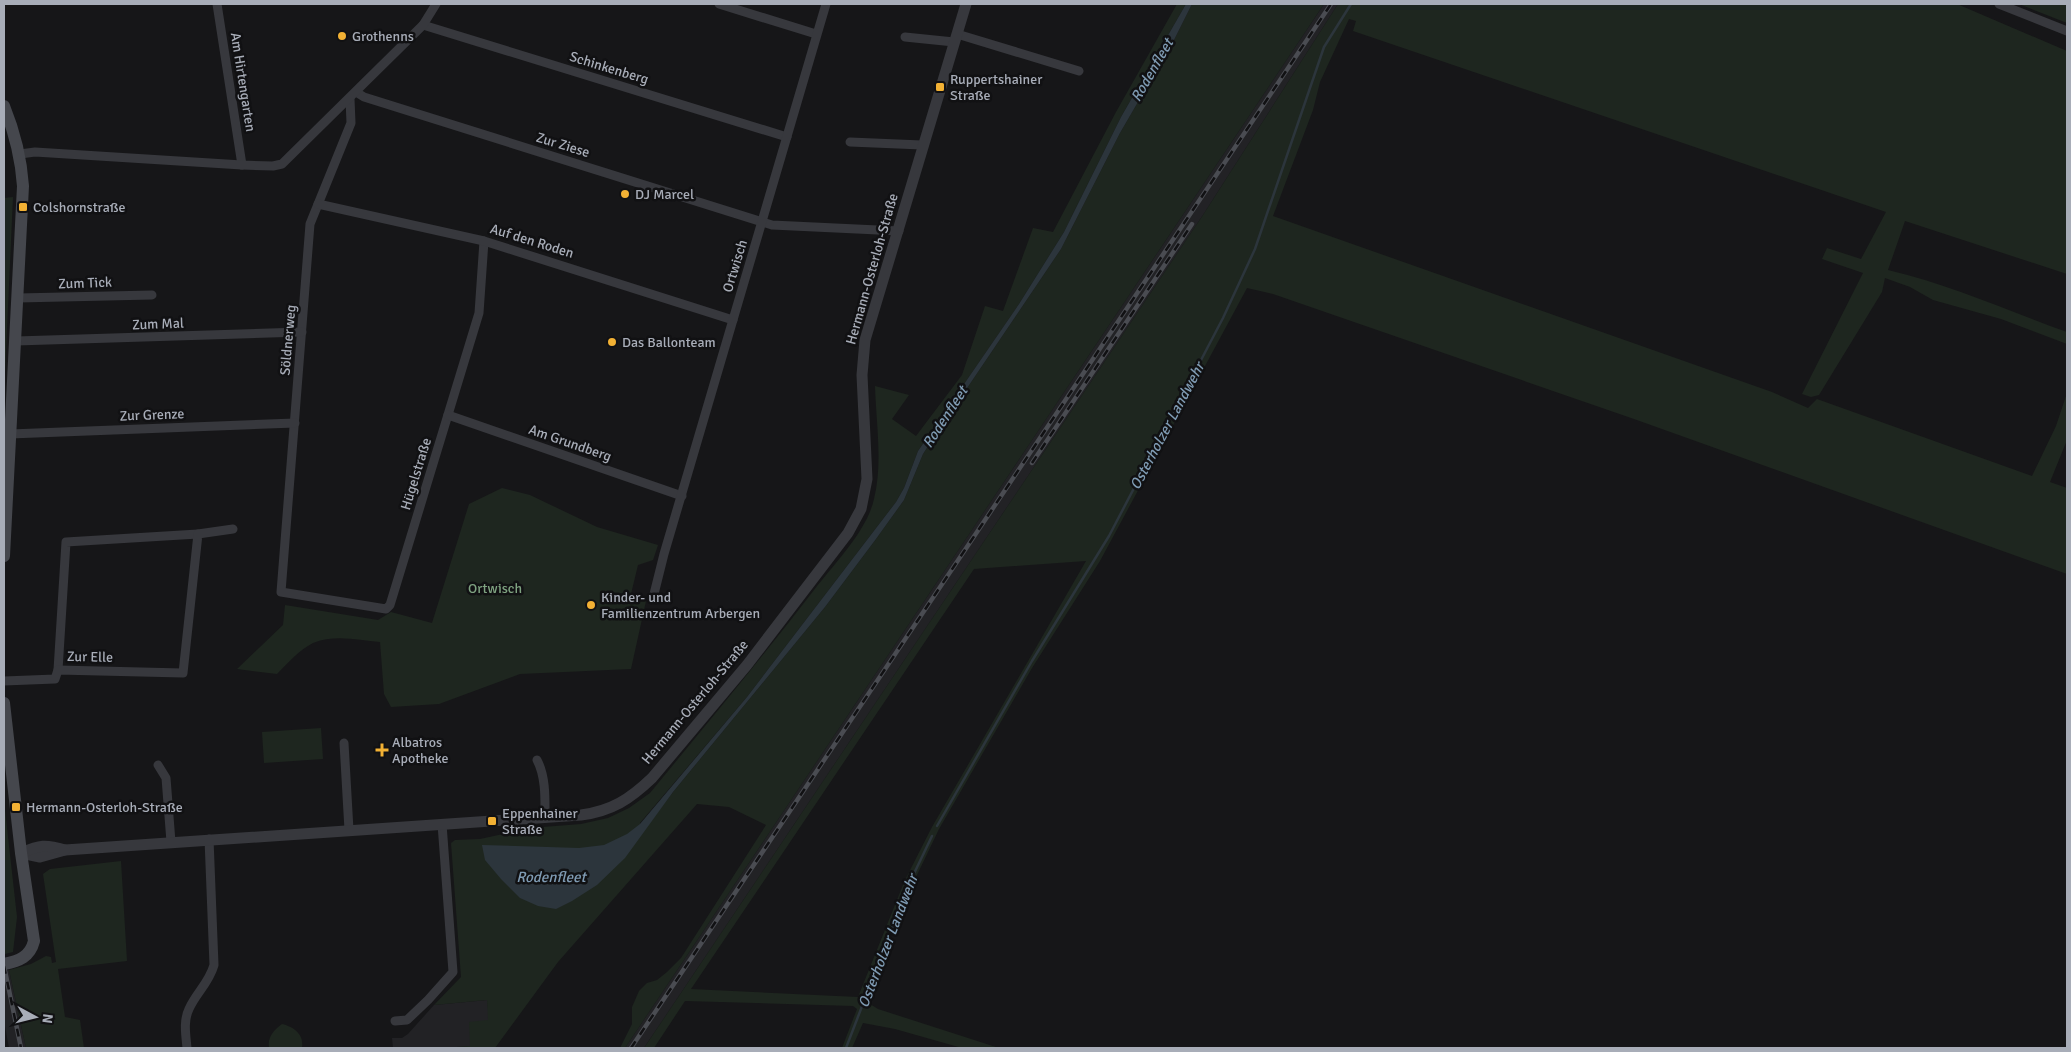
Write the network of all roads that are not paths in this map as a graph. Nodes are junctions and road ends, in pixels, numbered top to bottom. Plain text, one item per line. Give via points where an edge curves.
1 (217, 4) edge
2 (436, 4) edge
3 (719, 4) edge
4 (826, 4) edge
5 (966, 4) edge
6 (1999, 4) edge
7 (423, 25) junction
8 (2067, 31) edge
9 (816, 34) junction
10 (905, 37) dead end
11 (955, 38) junction
12 (1079, 71) dead end
13 (353, 95) junction
14 (4, 106) edge
15 (787, 137) junction
16 (850, 142) dead end
17 (922, 145) junction
18 (20, 154) junction
19 (242, 164) junction
20 (318, 204) junction
21 (763, 222) junction
22 (899, 231) junction
23 (484, 241) junction
24 (152, 295) dead end
25 (18, 298) junction
26 (733, 320) junction
27 (302, 332) junction
28 (16, 342) junction
29 (448, 415) junction
30 (295, 423) junction
31 (10, 434) junction
32 (682, 496) junction
33 (233, 529) dead end
34 (198, 534) junction
35 (4, 556) edge
36 (281, 592) joint
37 (654, 594) dead end
38 (58, 670) junction
39 (4, 681) edge
40 (4, 702) edge
41 (344, 743) dead end
42 (537, 760) dead end
43 (158, 765) dead end
44 (545, 818) junction
45 (442, 824) junction
46 (349, 830) junction
47 (209, 839) junction
48 (171, 842) junction
49 (21, 853) junction
50 (4, 964) edge
51 (395, 1021) dead end
52 (187, 1048) edge

1 - 19 street, Am Hirtengarten
2 - 7 street
3 - 9 street
4 - 9 street, Ortwisch
5 - 11 street, Hermann-Osterloh-Straße
6 - 8 street
7 - 13 street
7 - 15 street, Schinkenberg
9 - 15 street, Ortwisch
10 - 11 street
11 - 12 street
11 - 17 street, Hermann-Osterloh-Straße
13 - 19 street via 282,164
13 - 20 street, Söldnerweg via 351,123
13 - 21 street, Zur Ziese
14 - 18 main road
15 - 21 street, Ortwisch
16 - 17 street
17 - 22 street, Hermann-Osterloh-Straße
18 - 19 street
18 - 25 main road via 23,206
20 - 23 street, Auf den Roden
20 - 27 street, Söldnerweg via 310,224
21 - 22 street, Zur Ziese
21 - 26 street, Ortwisch
22 - 44 street, Hermann-Osterloh-Straße via 865,340 862,375 868,475 866,493 855,522 747,664 635,795 592,814
23 - 26 street, Auf den Roden
23 - 29 street, Hügelstraße via 479,314
24 - 25 street, Zum Tick
25 - 28 main road
26 - 32 street, Ortwisch
27 - 28 street, Zum Mal
27 - 30 street, Söldnerweg
28 - 31 main road
29 - 32 street, Am Grundberg
29 - 36 street, Hügelstraße via 390,605 386,609
30 - 31 street, Zur Grenze
30 - 36 street, Söldnerweg
31 - 35 main road
32 - 37 street, Ortwisch
33 - 34 street
34 - 38 street via 66,542
34 - 38 street, Zur Elle via 183,673
38 - 39 street, Zur Elle via 55,679
40 - 49 main road
41 - 46 street
42 - 44 street via 541,768
43 - 48 street via 166,778
44 - 45 street, Hermann-Osterloh-Straße
45 - 46 street, Hermann-Osterloh-Straße
45 - 51 street via 453,972 407,1020
46 - 47 street, Hermann-Osterloh-Straße
47 - 48 street, Hermann-Osterloh-Straße
47 - 52 street via 214,965 207,984 188,1010
48 - 49 street, Hermann-Osterloh-Straße via 65,850 47,845
49 - 50 main road via 34,941 28,954

